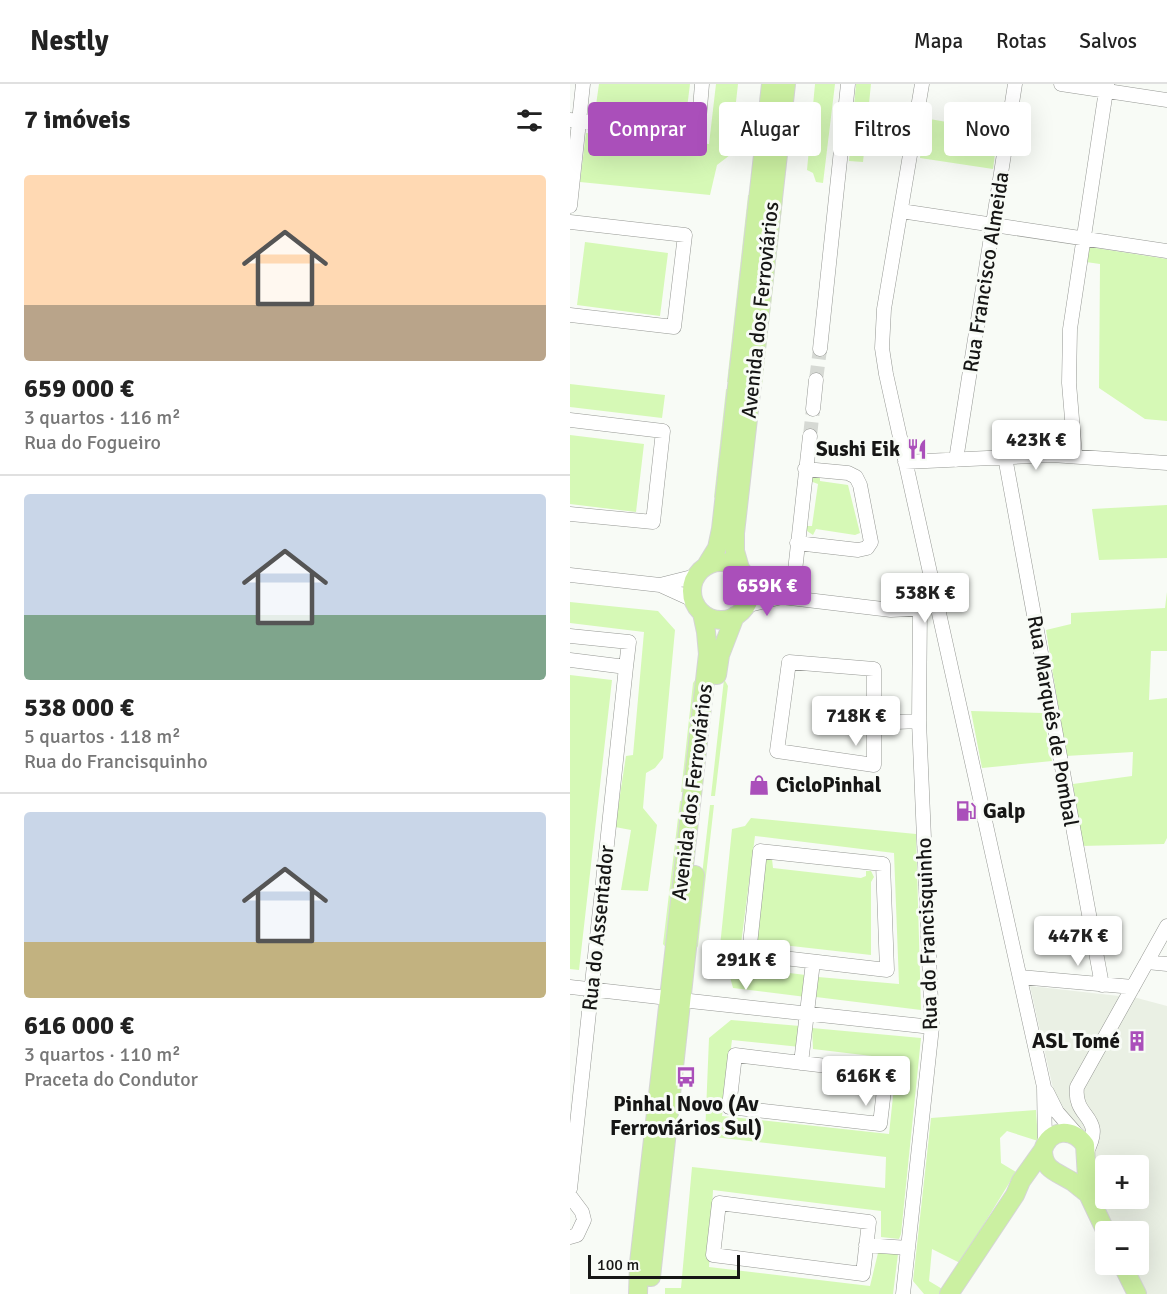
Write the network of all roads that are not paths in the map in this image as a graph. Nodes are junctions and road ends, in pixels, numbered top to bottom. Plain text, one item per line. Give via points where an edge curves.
1 (583, 84) edge
2 (702, 84) edge
3 (771, 84) edge
4 (786, 84) edge
5 (848, 84) edge
6 (922, 84) edge
7 (1015, 84) edge
8 (1061, 84) edge
9 (1106, 87) edge
10 (1167, 100) edge
11 (575, 120) edge
12 (570, 206) edge
13 (901, 211) junction
14 (570, 222) edge
15 (993, 225) junction
16 (1084, 238) junction
17 (1167, 251) edge
18 (570, 315) edge
19 (820, 349) tunnel mouth
20 (816, 380) tunnel mouth
21 (813, 409) tunnel mouth
22 (570, 420) edge
23 (810, 436) tunnel mouth
24 (1075, 455) junction
25 (1005, 457) junction
26 (956, 460) junction
27 (905, 462) junction
28 (1167, 462) edge
29 (806, 469) junction
30 (570, 514) edge
31 (797, 543) junction
32 (701, 571) junction
33 (570, 575) edge
34 (745, 578) junction
35 (660, 585) junction
36 (787, 598) junction
37 (937, 606) junction
38 (698, 607) junction
39 (920, 609) junction
40 (740, 611) junction
41 (570, 636) edge
42 (570, 660) edge
43 (626, 667) junction
44 (919, 721) junction
45 (874, 723) junction
46 (1167, 926) edge
47 (813, 962) junction
48 (1147, 962) junction
49 (1167, 964) edge
50 (1020, 977) junction
51 (1102, 985) junction
52 (570, 987) edge
53 (1133, 987) junction
54 (591, 989) junction
55 (675, 999) junction
56 (807, 1013) junction
57 (932, 1027) junction
58 (801, 1063) junction
59 (1044, 1087) junction
60 (1044, 1147) junction
61 (1084, 1151) junction
62 (1060, 1175) junction
63 (570, 1189) edge
64 (1088, 1194) junction
65 (1015, 1195) junction
66 (570, 1196) edge
67 (1101, 1221) edge
68 (570, 1237) edge
69 (866, 1245) junction
70 (908, 1248) junction
71 (1128, 1275) edge
72 (638, 1294) edge
73 (649, 1294) edge
74 (903, 1294) edge
75 (949, 1294) edge
76 (1137, 1294) edge

1 - 11 street
2 - 11 street via 698,132
3 - 32 main road, Avenida dos Ferroviários via 721,529 717,548
4 - 34 main road, Avenida dos Ferroviários via 735,533 735,551
5 - 19 street
6 - 13 street
7 - 15 street, Rua Francisco Almeida
8 - 9 street
9 - 10 street
9 - 16 street
11 - 12 street
13 - 15 street
13 - 27 street via 884,309 882,348
14 - 18 street via 685,235 674,327
15 - 16 street
15 - 26 street, Rua Francisco Almeida
16 - 17 street
16 - 24 street via 1070,329 1069,382
20 - 21 street
22 - 30 street via 663,431 653,522
23 - 29 street
24 - 25 street
24 - 28 street
25 - 26 street
25 - 51 street, Rua Marquês de Pombal
26 - 27 street
27 - 37 street
29 - 31 street
29 - 31 street via 856,477 871,542 867,548 858,550
31 - 36 street
32 - 34 main road via 724,563 734,566
32 - 35 street
32 - 38 main road, Avenida dos Ferroviários via 693,583
33 - 35 street
34 - 36 street
34 - 40 main road, Avenida dos Ferroviários via 748,599
35 - 38 street
36 - 39 street via 891,610
36 - 40 street
37 - 39 street
37 - 50 street
38 - 40 main road via 718,620
38 - 55 main road, Avenida dos Ferroviários via 708,654
39 - 44 street, Rua do Francisquinho
40 - 55 main road, Avenida dos Ferroviários via 720,655
41 - 43 street, Rua do Assentador via 629,642
42 - 43 street
43 - 54 street, Rua do Assentador
44 - 45 street
44 - 57 street, Rua do Francisquinho
45 - 45 street via 874,765 777,751 789,662 874,669
46 - 48 street
47 - 47 street via 748,954 760,851 883,864 887,970
47 - 56 street
48 - 49 street
48 - 53 street
50 - 51 street
50 - 59 street
51 - 53 street
52 - 54 street
53 - 61 street via 1077,1087 1079,1104 1095,1138
54 - 55 street
54 - 63 street, Rua do Assentador
55 - 56 street
55 - 72 main road, Avenida dos Ferroviários
55 - 73 main road, Avenida dos Ferroviários
56 - 57 street
56 - 58 street
57 - 70 street, Rua do Francisquinho
58 - 58 street via 886,1073 880,1124 729,1107 735,1056
59 - 60 street
59 - 61 street
60 - 61 main road via 1054,1134 1061,1132 1074,1134
60 - 62 main road via 1046,1165
60 - 65 main road
61 - 62 main road via 1080,1169
61 - 64 main road
62 - 64 main road
62 - 65 main road via 1046,1176
64 - 67 main road
65 - 75 main road
66 - 68 street via 584,1220 577,1235
69 - 69 street via 869,1222 719,1203 713,1255 863,1274
69 - 70 street
70 - 74 street, Rua do Francisquinho
71 - 76 main road

